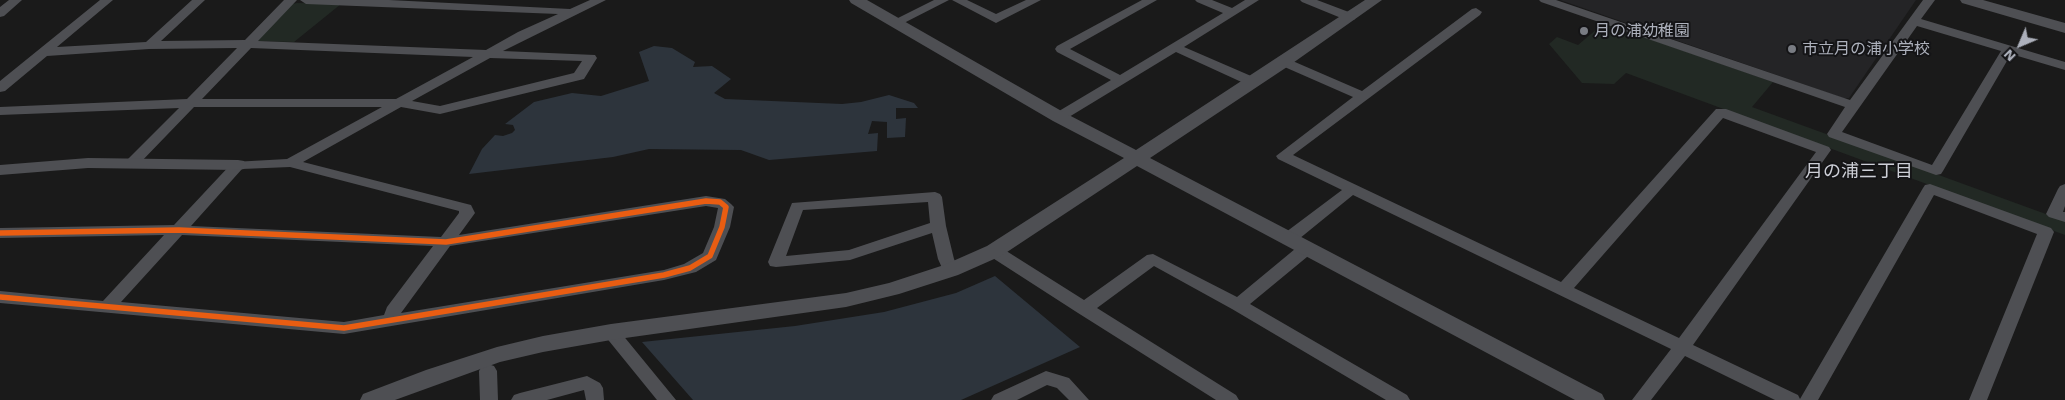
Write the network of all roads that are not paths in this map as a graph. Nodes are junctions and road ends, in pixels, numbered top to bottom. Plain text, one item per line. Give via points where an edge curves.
1 (16, 0) edge
2 (107, 0) edge
3 (199, 0) edge
4 (291, 0) edge
5 (306, 0) edge
6 (600, 0) edge
7 (856, 0) edge
8 (943, 0) edge
9 (958, 0) edge
10 (1035, 0) edge
11 (1151, 0) edge
12 (1201, 0) edge
13 (1253, 0) edge
14 (1306, 0) edge
15 (1375, 0) edge
16 (1545, 0) edge
17 (1929, 0) edge
18 (1967, 0) edge
19 (443, 3) edge
20 (0, 12) edge
21 (1232, 12) junction
22 (1476, 12) dead end
23 (570, 13) junction
24 (1350, 17) junction
25 (1914, 21) junction
26 (896, 22) junction
27 (2065, 28) edge
28 (247, 44) junction
29 (149, 45) junction
30 (1175, 47) junction
31 (2008, 49) junction
32 (45, 52) junction
33 (489, 54) junction
34 (1284, 62) junction
35 (2065, 66) edge
36 (1120, 80) junction
37 (1253, 82) junction
38 (0, 88) edge
39 (1362, 96) junction
40 (191, 103) junction
41 (401, 103) junction
42 (1853, 105) junction
43 (0, 111) edge
44 (1059, 117) junction
45 (1137, 159) junction
46 (133, 162) junction
47 (290, 163) junction
48 (238, 165) junction
49 (2, 172) edge
50 (1352, 189) junction
51 (2065, 189) edge
52 (2065, 218) edge
53 (938, 226) junction
54 (179, 230) junction
55 (0, 233) edge
56 (1288, 239) junction
57 (446, 242) junction
58 (1307, 248) junction
59 (994, 251) junction
60 (951, 270) junction
61 (1563, 290) junction
62 (0, 297) edge
63 (1238, 305) junction
64 (108, 306) junction
65 (1084, 309) junction
66 (392, 321) junction
67 (611, 332) junction
68 (1682, 347) junction
69 (488, 372) dead end
70 (1391, 398) edge
71 (371, 400) edge
72 (489, 400) edge
73 (520, 400) edge
74 (596, 400) edge
75 (667, 400) edge
76 (1000, 400) edge
77 (1080, 400) edge
78 (1230, 400) edge
79 (1594, 400) edge
80 (1641, 400) edge
81 (1792, 400) edge
82 (1809, 400) edge
83 (1978, 400) edge

1 - 20 street
2 - 32 street
3 - 29 street
4 - 28 street
5 - 19 street
6 - 23 street
7 - 26 street
8 - 26 street
9 - 10 street via 996,19
11 - 36 street via 1061,49
12 - 21 street
13 - 21 street
14 - 24 street
15 - 24 street
16 - 42 street
17 - 25 street
18 - 27 street
19 - 23 street
21 - 30 street
22 - 39 street
23 - 33 street
24 - 34 street
25 - 31 street
25 - 42 street
26 - 44 street
28 - 29 street
28 - 33 street
28 - 40 street
29 - 32 street
30 - 36 street
30 - 37 street
31 - 35 street
31 - 42 street via 1936,171 1834,134
32 - 38 street
33 - 41 street
33 - 41 street via 591,58 579,76 440,110
34 - 37 street
34 - 39 street
36 - 44 street
37 - 45 street
39 - 50 street via 1283,156
40 - 41 street
40 - 43 street
40 - 46 street
41 - 47 street
44 - 45 street
45 - 56 street
45 - 59 street
46 - 48 street
46 - 49 street
47 - 48 street
47 - 57 street via 466,208 467,213
48 - 54 street
50 - 56 street
50 - 61 street
51 - 52 street via 2054,214
53 - 53 street via 935,197 797,206 776,262 850,255
53 - 60 street
54 - 55 street
54 - 57 street
54 - 64 street
56 - 58 street
57 - 66 street via 393,311
57 - 66 street via 706,201 720,202 726,207 710,256 690,268
58 - 63 street
58 - 79 street
59 - 60 street
59 - 65 street
60 - 67 street via 846,300
61 - 68 street
61 - 68 street via 1721,112 1824,150
62 - 64 street
63 - 65 street via 1153,259
63 - 70 street
64 - 66 street via 344,328
65 - 78 street
67 - 71 street via 497,355
67 - 75 street
68 - 80 street
68 - 81 street
69 - 72 street
73 - 74 street via 587,383 594,388
76 - 77 street via 1046,378 1063,383
82 - 83 street via 1930,188 2046,232

